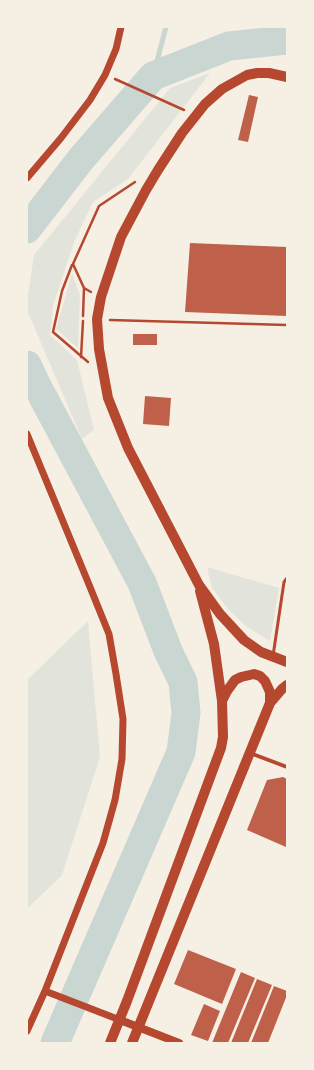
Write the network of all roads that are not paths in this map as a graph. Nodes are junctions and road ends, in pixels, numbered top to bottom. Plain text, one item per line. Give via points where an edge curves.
1 (120, 27) edge
2 (287, 77) edge
3 (27, 178) edge
4 (27, 434) edge
5 (287, 578) edge
6 (199, 586) junction
7 (273, 657) junction
8 (287, 662) edge
9 (287, 685) edge
10 (222, 701) junction
11 (270, 703) junction
12 (250, 753) junction
13 (287, 767) edge
14 (45, 991) junction
15 (120, 1020) junction
16 (139, 1027) junction
17 (27, 1031) edge
18 (110, 1043) edge
19 (132, 1043) edge
20 (179, 1043) edge

1 - 3 street via 116,49 106,75 61,138
2 - 6 main road via 269,73 247,74 222,89 204,104 158,170 121,237 101,297 97,320 99,349 108,398 128,448
4 - 14 street via 109,634 123,719 122,759 103,843
5 - 7 lane via 284,582
6 - 7 main road via 244,640
6 - 10 main road via 214,644
7 - 8 main road
9 - 11 main road
10 - 11 main road via 236,680 254,674 265,680 270,692
10 - 15 main road via 221,748
11 - 12 main road
12 - 13 street
12 - 16 main road
14 - 15 street
14 - 17 street
15 - 16 main road
15 - 18 main road
16 - 19 main road
16 - 20 main road

